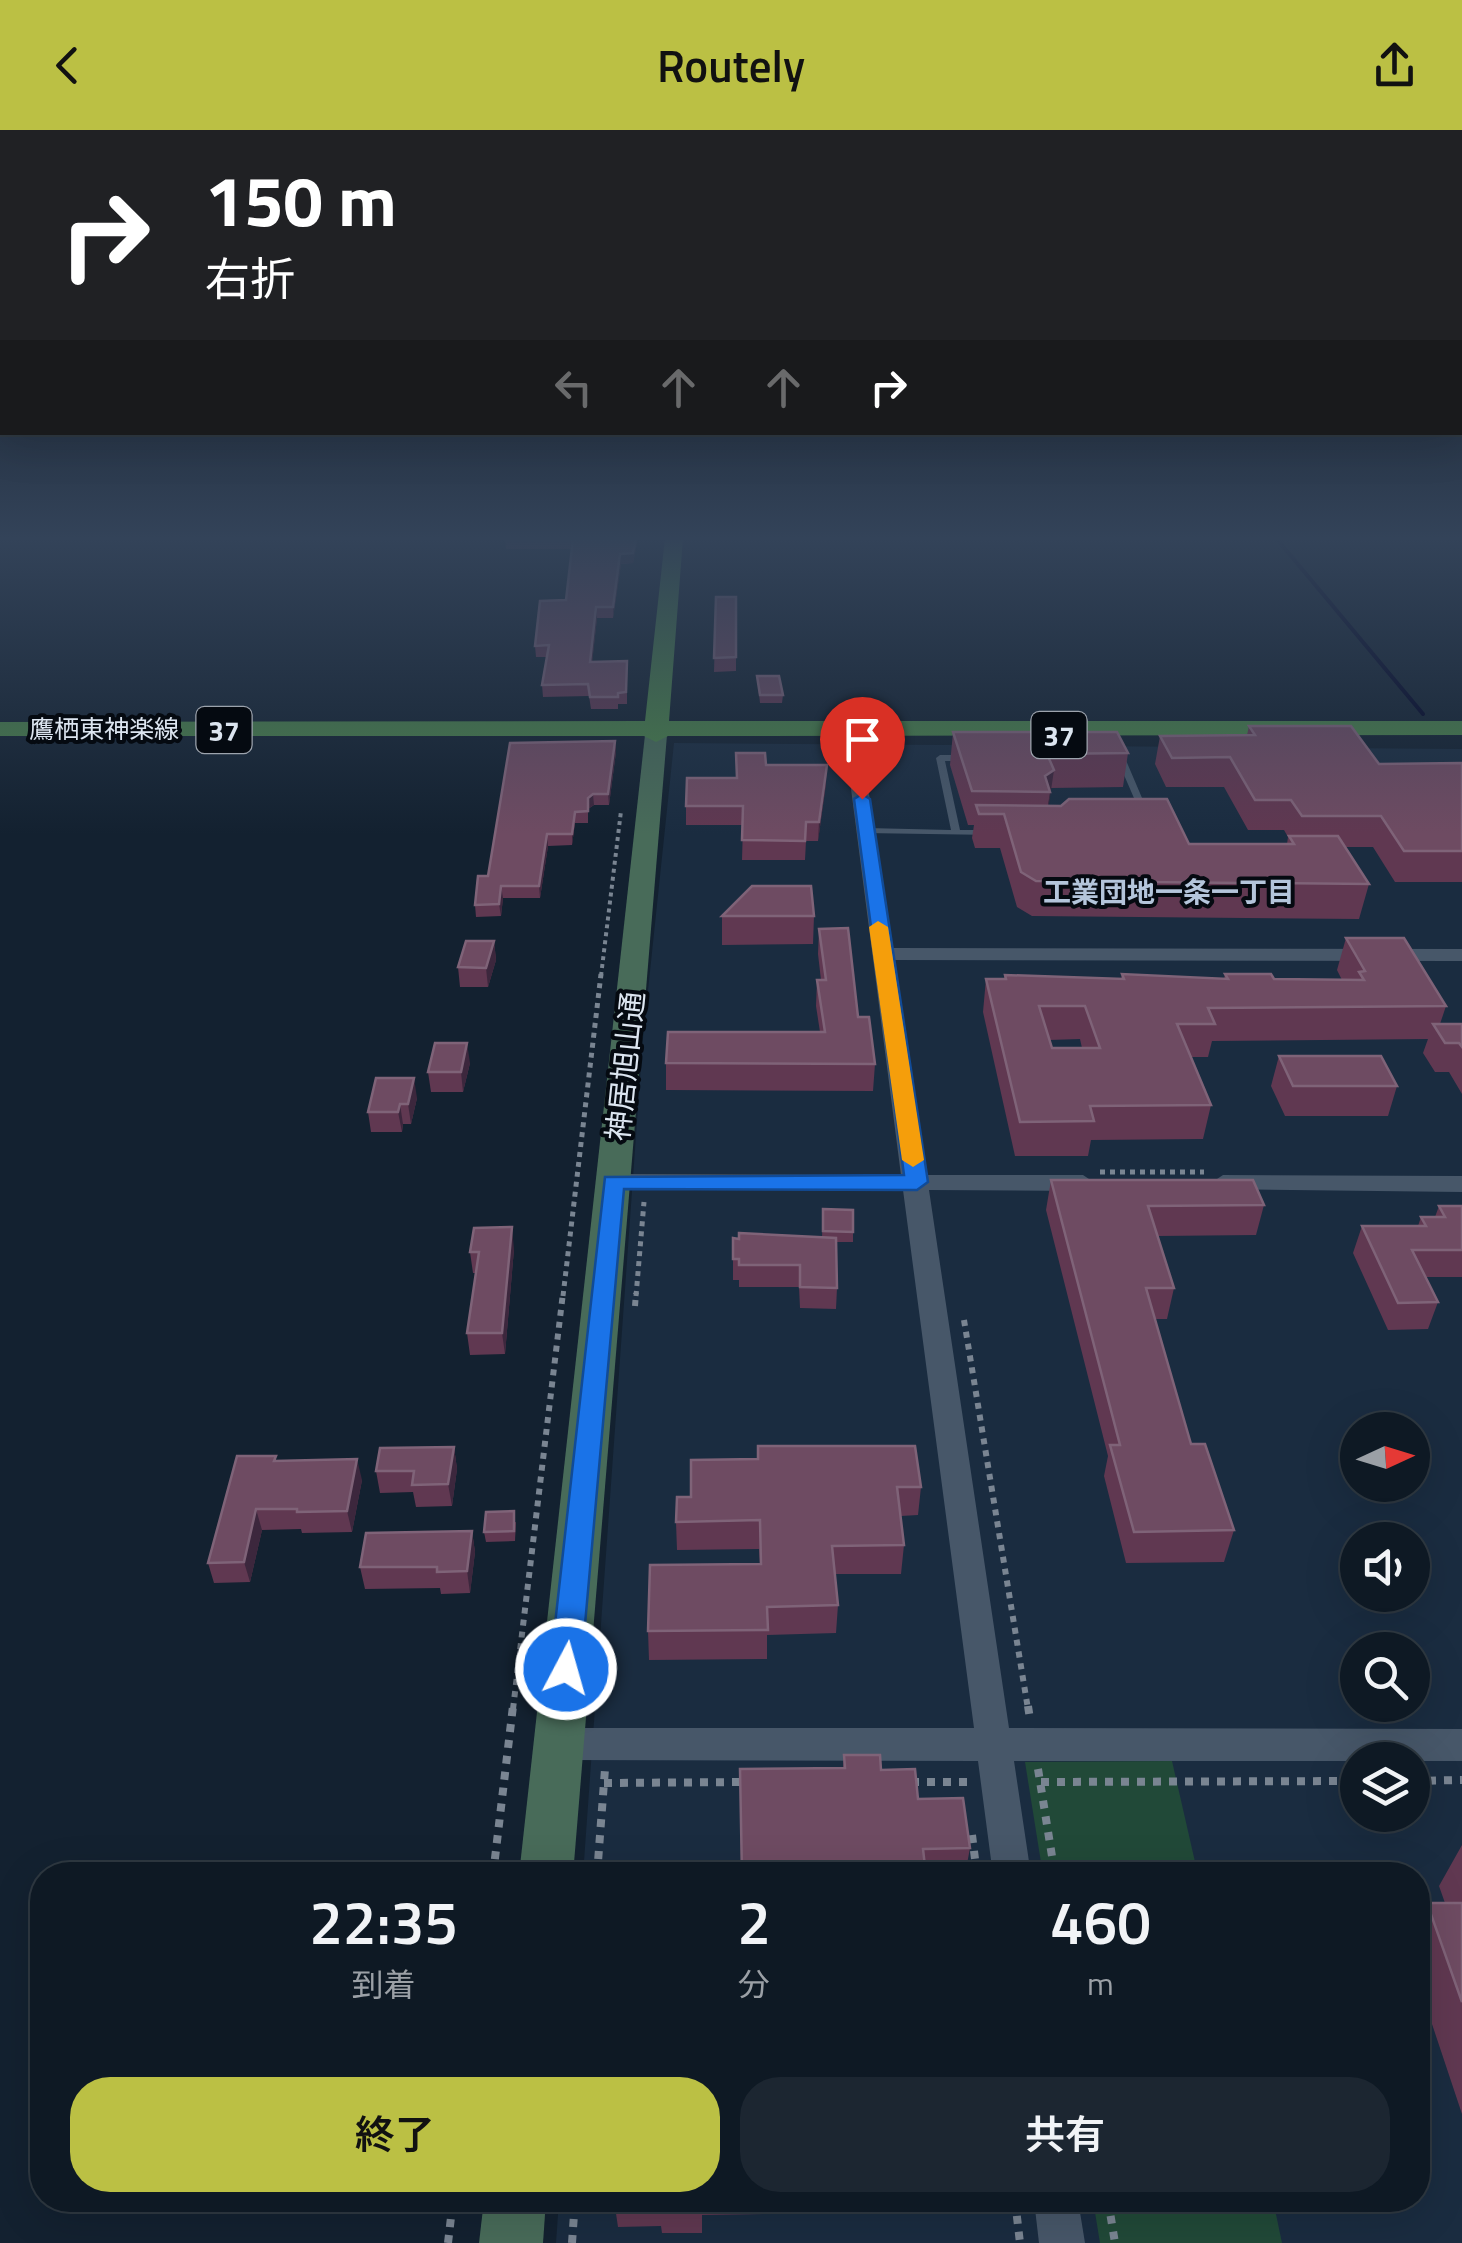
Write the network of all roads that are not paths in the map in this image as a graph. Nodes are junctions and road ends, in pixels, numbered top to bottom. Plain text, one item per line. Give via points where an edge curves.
1 (665, 637) edge
2 (1462, 728) edge
3 (0, 730) edge
4 (656, 731) junction
5 (852, 731) junction
6 (1344, 736) junction
7 (1462, 736) edge
8 (974, 758) edge
9 (1102, 758) edge
10 (1125, 812) edge
11 (867, 832) junction
12 (956, 832) junction
13 (1006, 833) edge
14 (882, 954) junction
15 (1462, 955) edge
16 (613, 1182) junction
17 (917, 1182) junction
18 (1114, 1183) edge
19 (1192, 1183) edge
20 (1462, 1184) edge
21 (558, 1744) junction
22 (978, 1744) junction
23 (1462, 1745) edge
24 (547, 1862) edge
25 (1009, 1862) edge
26 (514, 2212) edge
27 (1058, 2212) edge
28 (511, 2243) edge
29 (1062, 2243) edge

1 - 4 main road
2 - 6 main road, 37
3 - 4 main road, 鷹栖東神楽線 / 37
4 - 5 main road, 37
4 - 16 main road, 神居旭山通
5 - 6 main road, 37
5 - 11 street
6 - 7 main road, 37
8 - 12 lane via 940,758
9 - 10 lane via 1122,758 1144,812
11 - 12 lane
11 - 14 street
12 - 13 lane
14 - 15 street
14 - 17 street
16 - 17 street
16 - 21 main road, 神居旭山通
17 - 18 street
17 - 22 street
19 - 20 street
21 - 22 street
21 - 24 main road, 神居旭山通
22 - 23 street
22 - 25 street
26 - 28 main road
27 - 29 street

